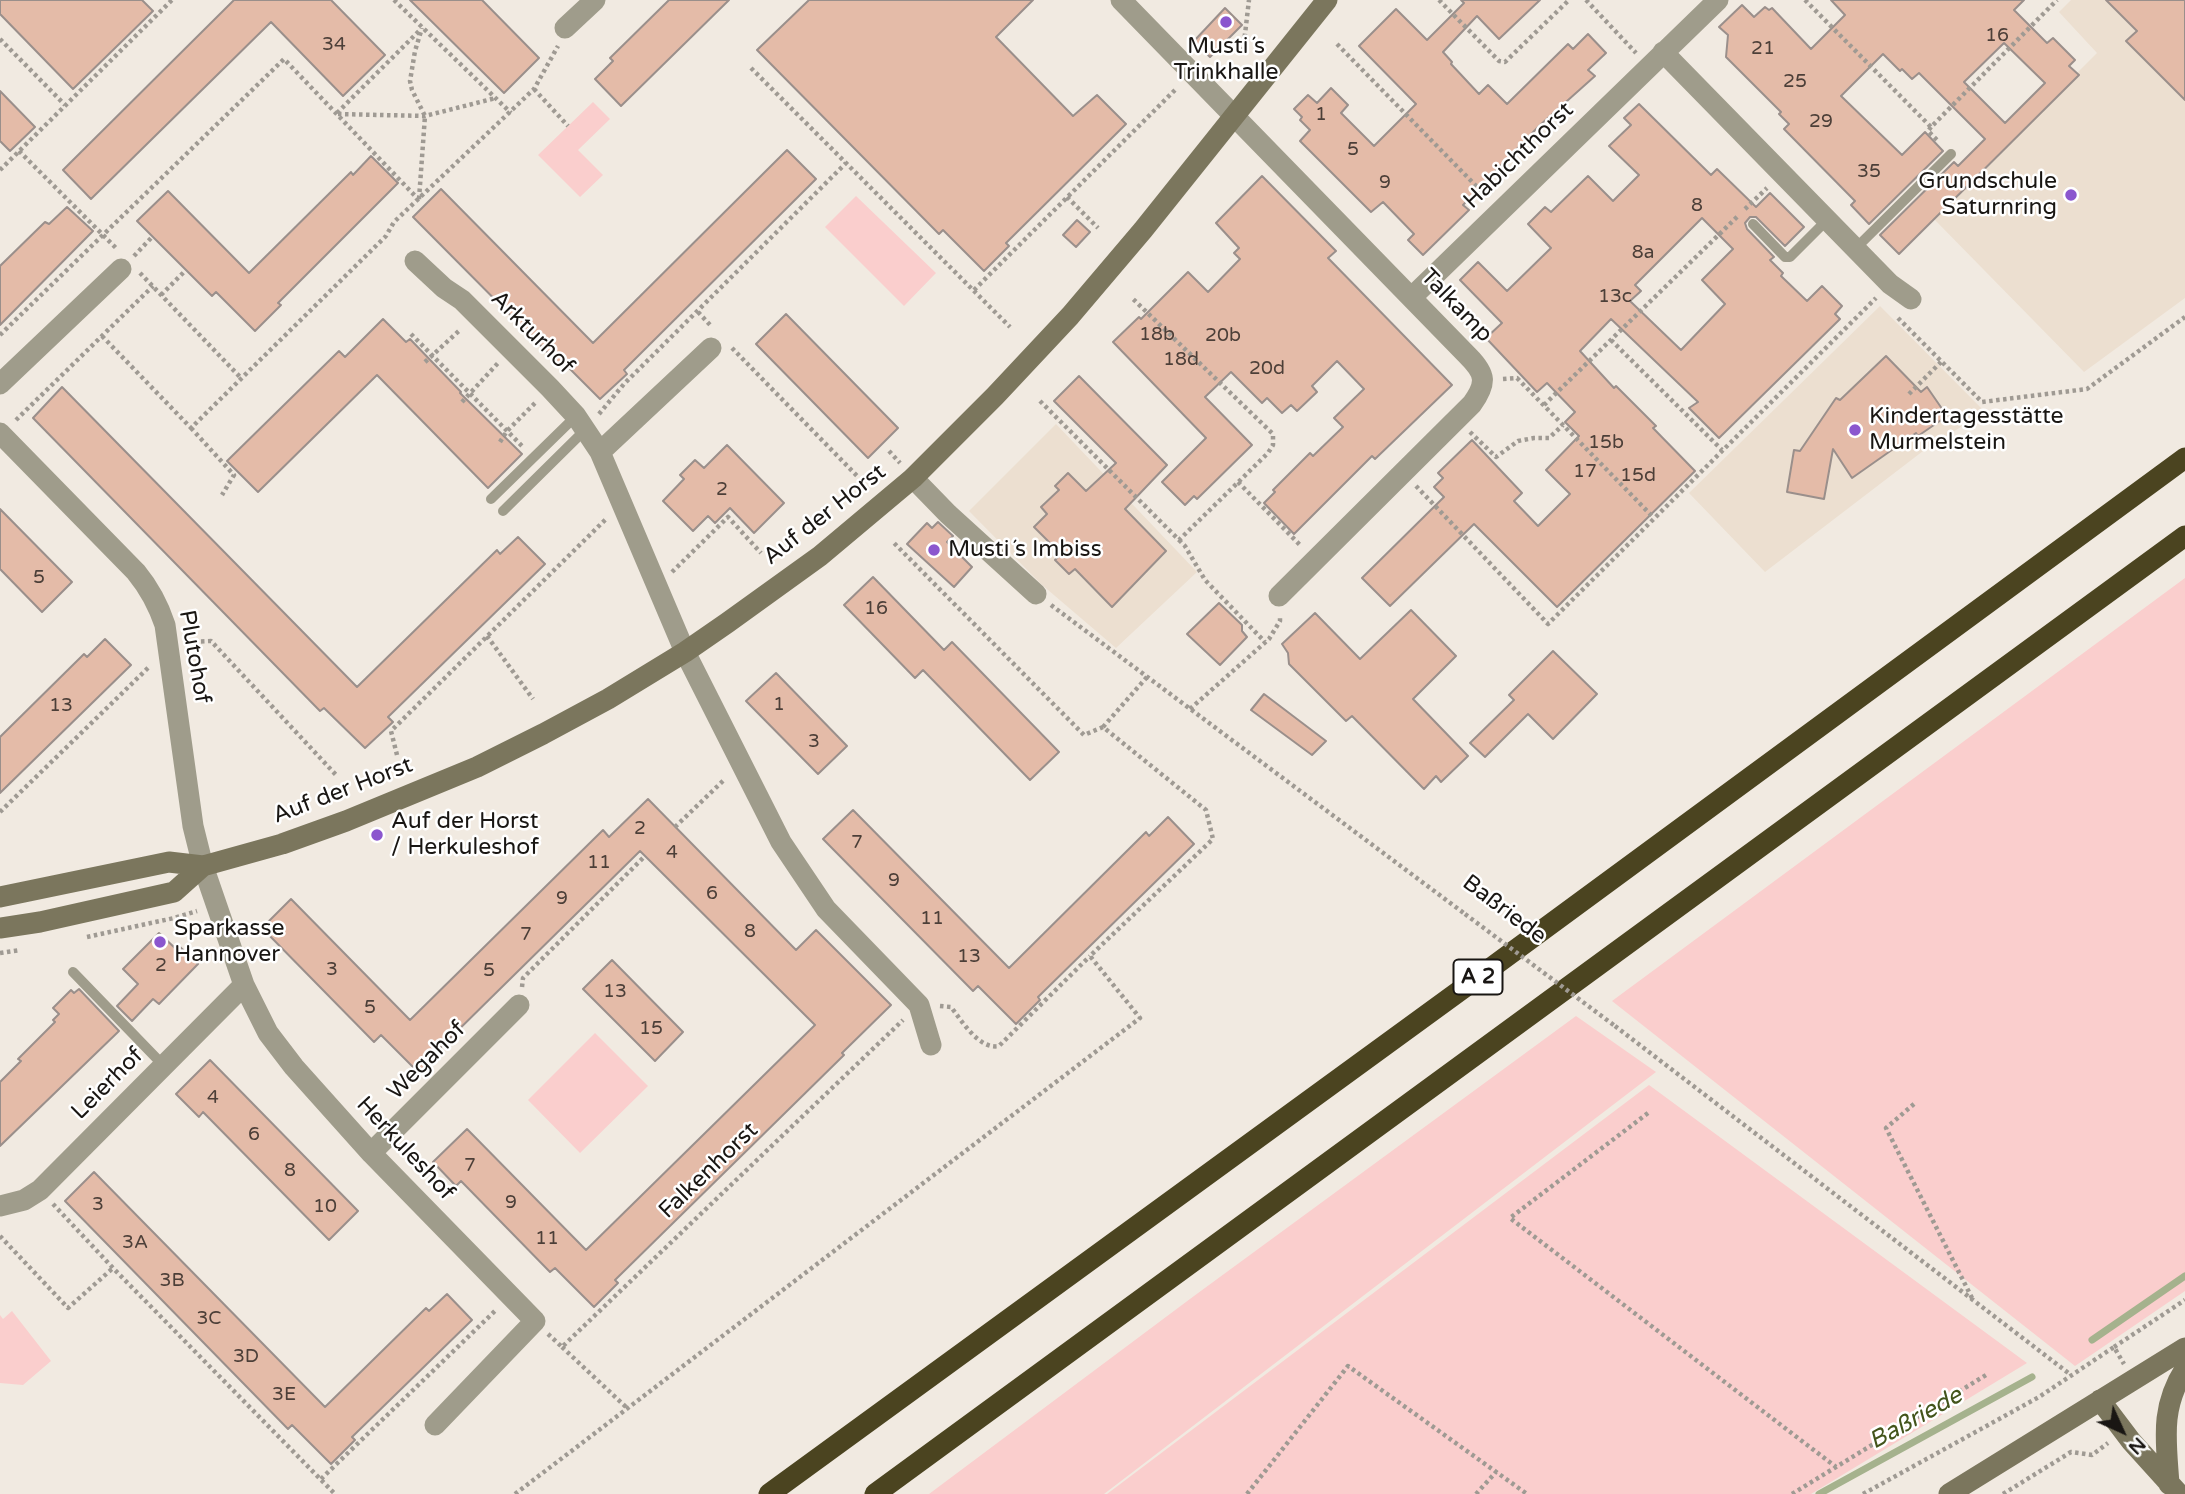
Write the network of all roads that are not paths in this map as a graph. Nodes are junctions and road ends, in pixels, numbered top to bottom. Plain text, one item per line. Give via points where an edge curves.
1 (595, 0) edge
2 (1121, 0) edge
3 (1327, 0) edge
4 (1718, 0) edge
5 (565, 28) road end
6 (1656, 59) junction
7 (1235, 116) junction
8 (1951, 154) dead end
9 (1828, 219) junction
10 (1753, 224) dead end
11 (1856, 248) junction
12 (415, 261) dead end
13 (127, 263) road end
14 (1412, 297) junction
15 (1911, 299) dead end
16 (711, 348) road end
17 (0, 384) edge
18 (581, 423) junction
19 (0, 434) edge
20 (600, 452) junction
21 (2185, 458) edge
22 (913, 478) junction
23 (492, 499) dead end
24 (503, 511) dead end
25 (2185, 536) edge
26 (1036, 594) road end
27 (1279, 596) road end
28 (685, 652) junction
29 (202, 866) junction
30 (0, 897) edge
31 (0, 928) edge
32 (73, 972) dead end
33 (244, 985) junction
34 (519, 1005) road end
35 (931, 1045) dead end
36 (164, 1066) junction
37 (371, 1153) junction
38 (0, 1206) edge
39 (2185, 1348) edge
40 (2185, 1369) edge
41 (2100, 1400) junction
42 (435, 1425) dead end
43 (2174, 1489) edge
44 (769, 1494) edge
45 (875, 1494) edge
46 (1949, 1494) edge

1 - 5 street
2 - 7 street, Talkamp
3 - 7 street, Auf der Horst
4 - 6 street, Habichthorst
6 - 9 street
6 - 14 street, Habichthorst
7 - 14 street, Talkamp
7 - 22 street, Auf der Horst via 1070,316
8 - 11 lane
9 - 10 lane via 1790,257
9 - 11 street
11 - 15 street via 1883,290
12 - 18 street, Arkturhof via 462,300
13 - 17 street
14 - 27 street, Talkamp via 1479,368 1484,381 1481,392
16 - 20 street
18 - 20 street, Arkturhof
18 - 23 lane via 534,457
18 - 24 lane
19 - 29 street, Plutohof via 150,590 165,625
20 - 28 street, Arkturhof
21 - 44 highway, A 2
22 - 26 street
22 - 28 street, Auf der Horst via 820,556
25 - 45 highway, A 2
28 - 29 street, Auf der Horst via 608,699 477,767 346,821
28 - 35 street via 781,842 826,909 919,1005
29 - 30 street, Auf der Horst via 169,862
29 - 31 street, Auf der Horst via 174,892
29 - 33 street, Herkuleshof
32 - 36 lane
33 - 36 street, Leierhof
33 - 37 street, Herkuleshof via 268,1032 294,1067
34 - 37 street, Wegahof
36 - 38 street, Leierhof via 40,1190
37 - 42 street, Herkuleshof via 535,1321
39 - 41 street
40 - 43 street via 2166,1412
41 - 43 street
41 - 46 street

